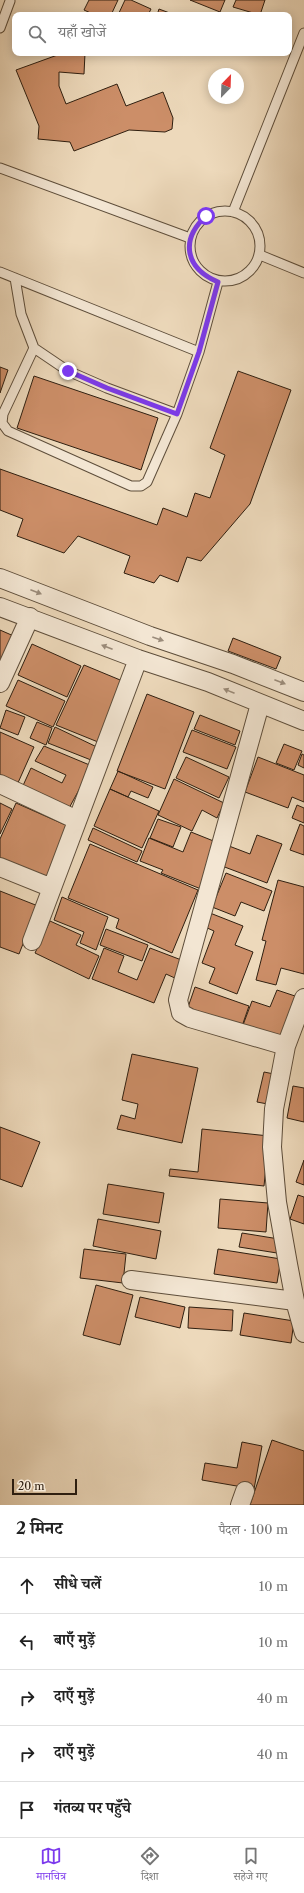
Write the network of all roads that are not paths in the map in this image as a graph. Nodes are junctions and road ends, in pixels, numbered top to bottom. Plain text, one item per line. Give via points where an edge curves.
1 (10, 1) dead end
2 (0, 28) edge
3 (304, 33) edge
4 (0, 168) edge
5 (233, 212) junction
6 (190, 238) junction
7 (260, 255) junction
8 (0, 272) edge
9 (304, 273) edge
10 (15, 278) junction
11 (218, 282) junction
12 (34, 348) junction
13 (199, 352) junction
14 (177, 414) junction
15 (0, 578) edge
16 (0, 607) edge
17 (30, 617) junction
18 (138, 659) junction
19 (0, 683) edge
20 (304, 692) edge
21 (260, 704) junction
22 (304, 721) edge
23 (0, 784) edge
24 (77, 820) junction
25 (0, 868) edge
26 (52, 888) junction
27 (32, 941) dead end
28 (304, 998) edge
29 (286, 1046) junction
30 (131, 1280) dead end
31 (295, 1301) junction
32 (304, 1333) edge

1 - 2 lane
3 - 5 lane
4 - 6 lane
5 - 6 lane via 220,211 206,216 196,225
5 - 7 lane via 246,218 256,228 260,241
6 - 11 lane via 189,252 195,266 205,276
7 - 9 lane
7 - 11 lane via 254,268 244,277
8 - 10 lane
10 - 12 lane via 20,314
10 - 13 lane
11 - 13 lane
12 - 14 lane via 68,371
12 - 14 lane via 3,414 2,423 8,431 131,486 141,486 147,482
13 - 14 lane
15 -> 20 street
16 - 17 street
18 -> 17 street
17 - 19 street
21 -> 18 street via 208,682
18 - 24 street
21 - 22 street
21 - 29 street via 178,1000 181,1013 190,1018
23 - 24 street
24 - 26 street
25 - 26 street
26 - 27 street
28 - 29 street
29 - 31 street via 274,1109 272,1147 277,1202
30 - 31 street
31 - 32 street

